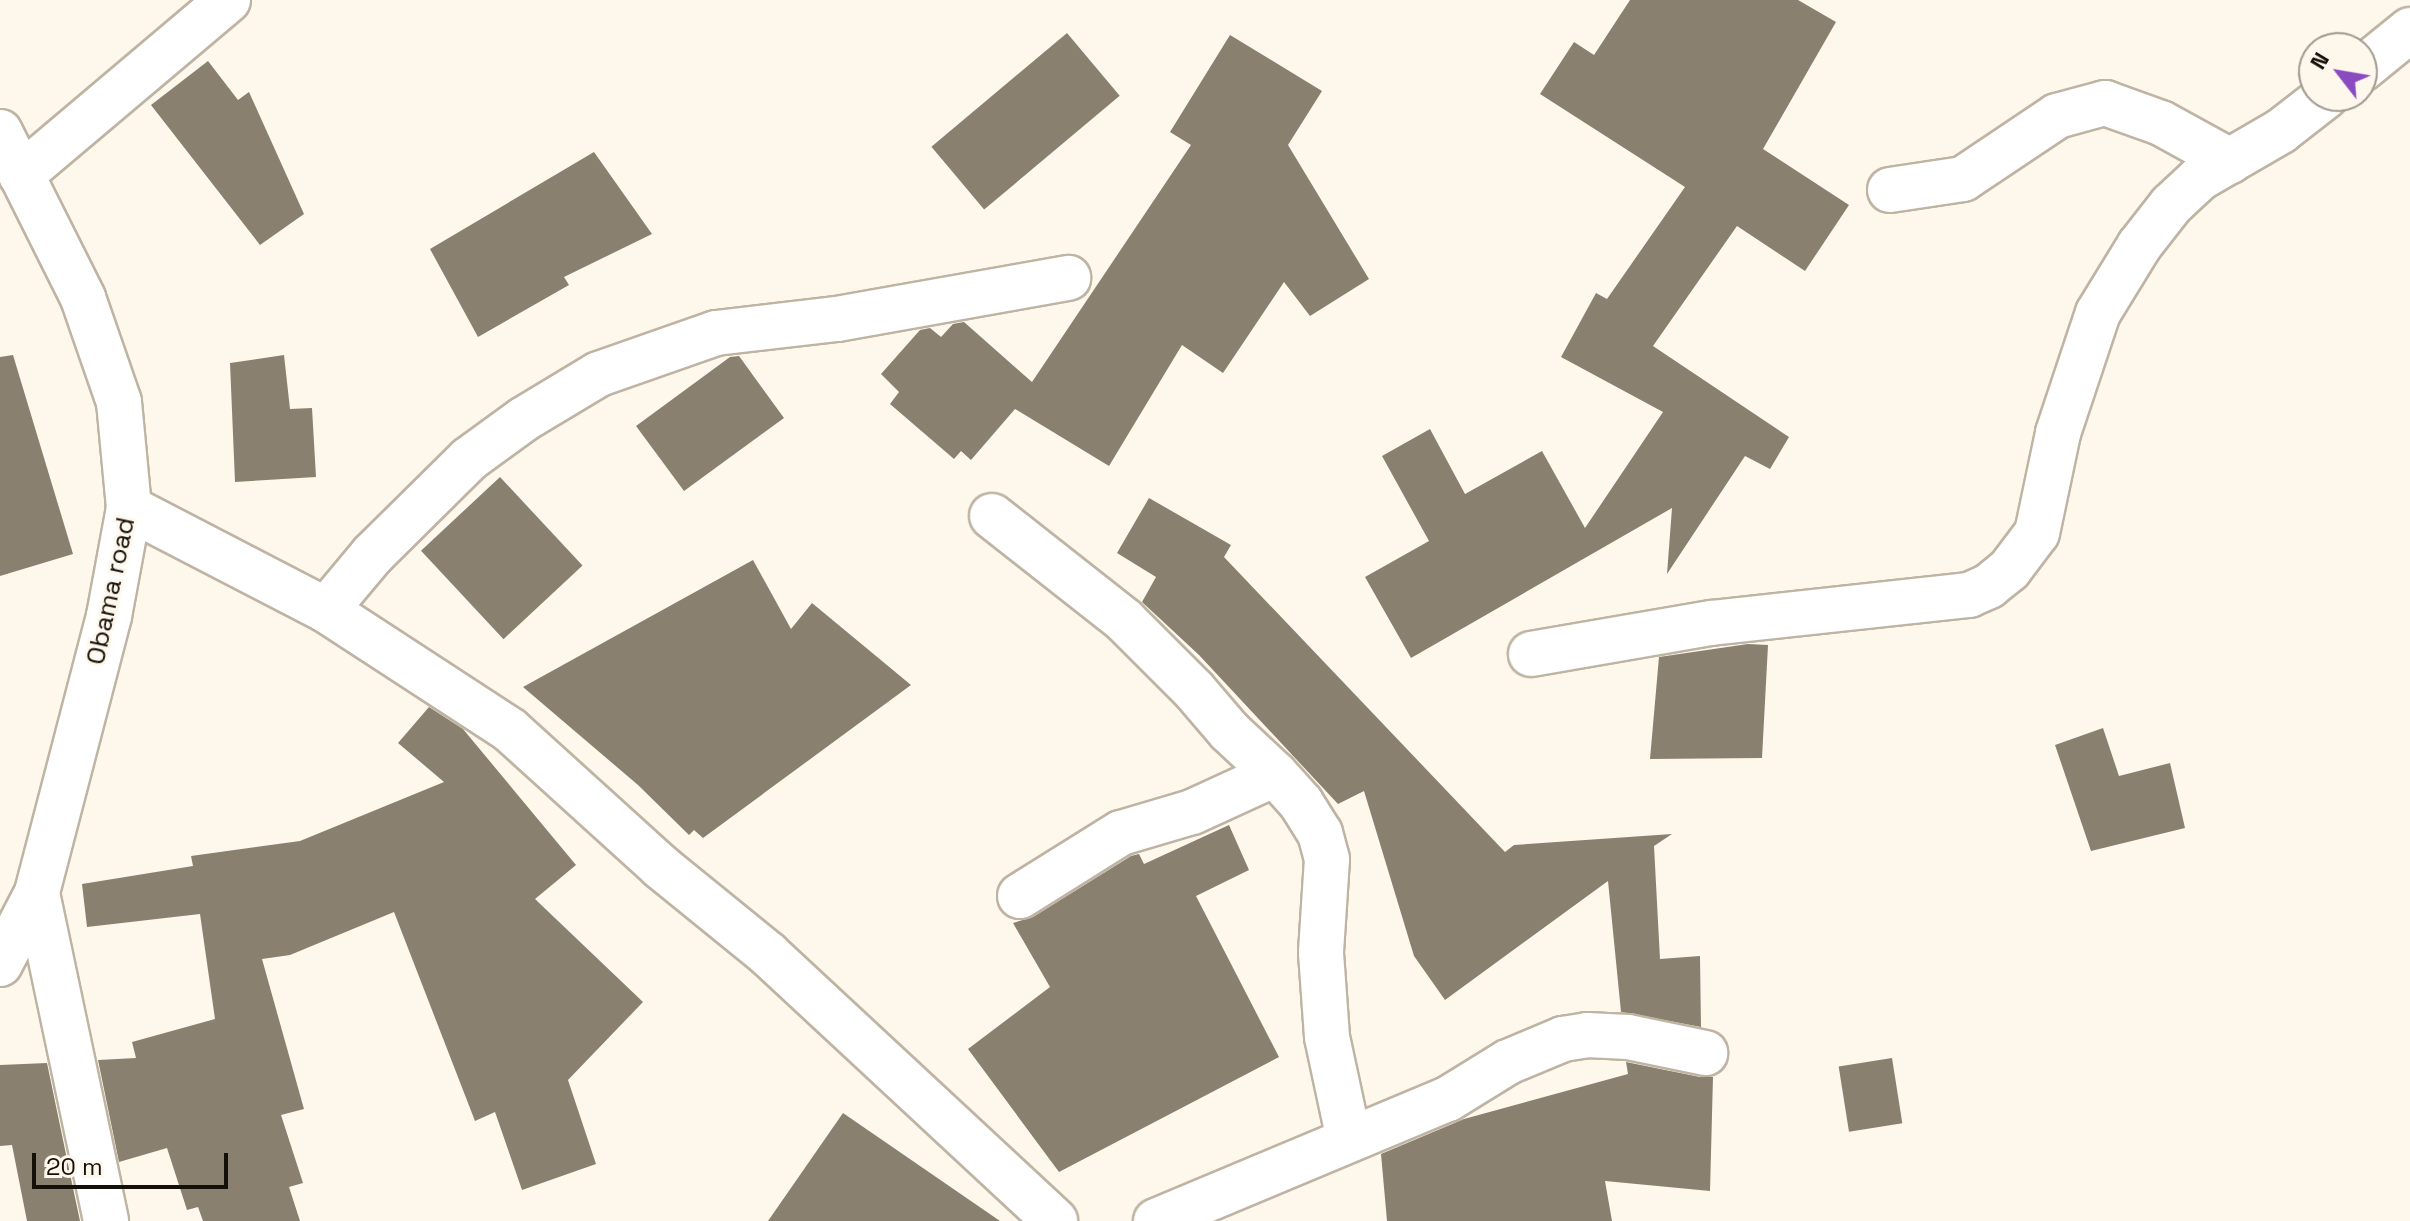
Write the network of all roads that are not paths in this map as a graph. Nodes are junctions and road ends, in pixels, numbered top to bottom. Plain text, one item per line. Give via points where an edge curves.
1 (228, 0) edge
2 (2410, 30) edge
3 (2378, 56) edge
4 (2305, 112) edge
5 (0, 132) edge
6 (2230, 161) junction
7 (21, 175) junction
8 (1890, 190) dead end
9 (1068, 278) dead end
10 (129, 508) junction
11 (992, 516) dead end
12 (326, 610) junction
13 (1531, 654) dead end
14 (1275, 774) junction
15 (37, 893) junction
16 (1020, 896) dead end
17 (0, 964) edge
18 (1705, 1053) dead end
19 (1349, 1140) junction
20 (106, 1221) edge
21 (1055, 1221) edge
22 (1156, 1221) edge

1 - 7 street
2 - 3 street
4 - 6 street
5 - 7 street, Obama road
6 - 8 street via 2161,123 2105,103 2057,116 1963,179
6 - 13 street via 2200,178 2171,205 2098,313 2058,433 2037,533 2009,570 1989,586 1969,595 1711,623
7 - 10 street, Obama road via 83,298 119,402
9 - 12 street via 837,319 716,333 599,374 469,459 372,555
10 - 12 street
10 - 15 street, Obama road via 109,616
11 - 14 street via 1114,611
12 - 21 street via 510,730 661,867 768,954
14 - 16 street via 1192,812 1121,833
14 - 19 street via 1320,833 1327,859 1321,953 1327,1037
15 - 17 street, Obama road
15 - 20 street
18 - 19 street via 1628,1037 1563,1039 1508,1062 1448,1099
19 - 22 street

